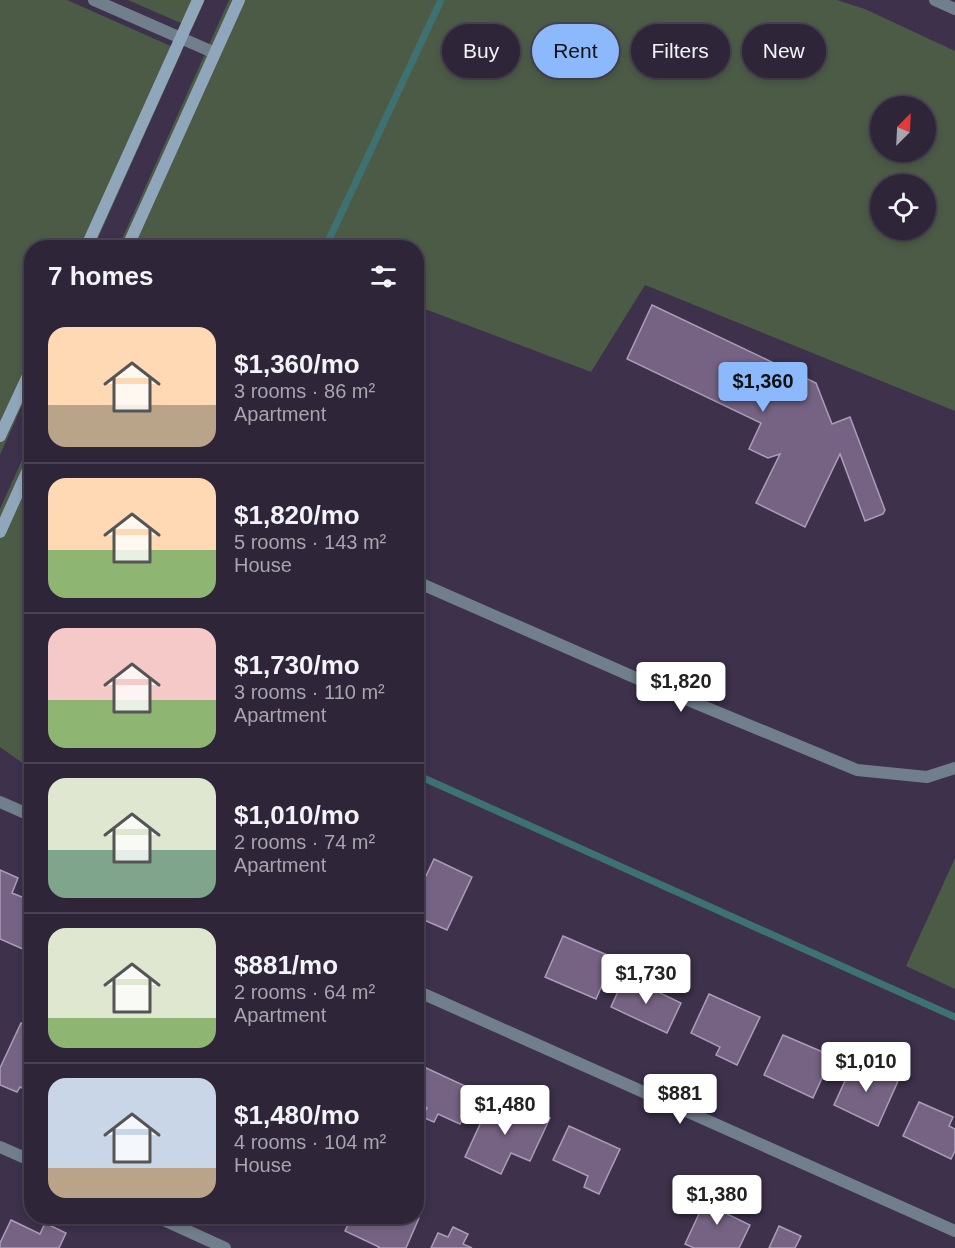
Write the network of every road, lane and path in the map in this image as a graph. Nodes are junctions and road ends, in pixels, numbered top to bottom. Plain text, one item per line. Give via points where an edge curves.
1 (94, 0) edge
2 (198, 0) edge
3 (239, 0) edge
4 (935, 0) edge
5 (955, 9) edge
6 (181, 39) junction
7 (215, 53) junction
8 (90, 240) edge
9 (131, 240) edge
10 (24, 384) edge
11 (0, 436) edge
12 (24, 479) edge
13 (0, 532) edge
14 (424, 585) edge
15 (955, 768) edge
16 (0, 802) edge
17 (24, 812) edge
18 (424, 994) edge
19 (0, 1147) edge
20 (24, 1158) edge
21 (172, 1224) edge
22 (955, 1232) edge
23 (225, 1248) edge

1 - 6 street
2 - 6 main road
3 - 7 main road
4 - 5 street
6 - 7 street
6 - 8 main road
7 - 9 main road
10 - 11 main road
12 - 13 main road
14 - 15 street via 857,770 927,777
16 - 17 street
18 - 22 street
19 - 20 street
21 - 23 street

